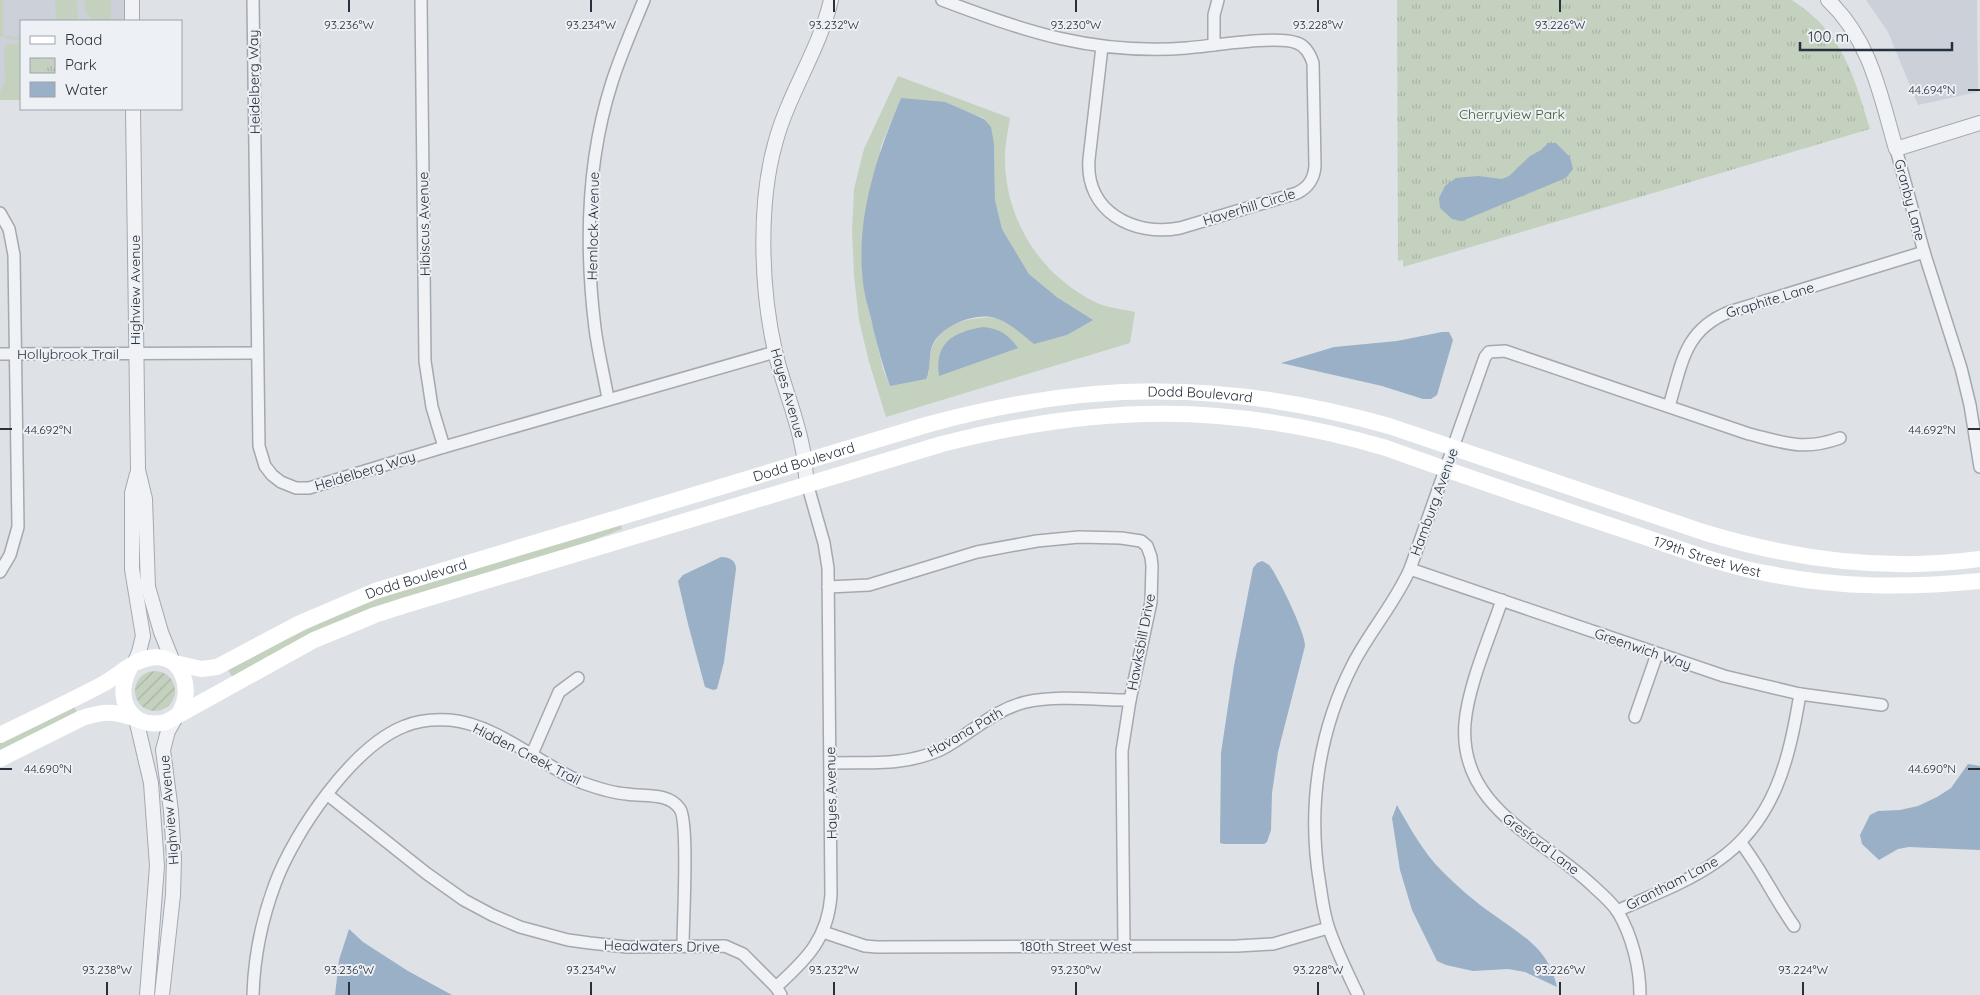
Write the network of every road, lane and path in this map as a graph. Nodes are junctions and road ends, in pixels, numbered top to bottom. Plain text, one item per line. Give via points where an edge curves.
1 (132, 0) edge
2 (253, 0) edge
3 (421, 0) edge
4 (644, 0) edge
5 (831, 0) edge
6 (942, 0) edge
7 (1218, 0) edge
8 (1828, 0) edge
9 (132, 20) edge
10 (1214, 46) junction
11 (1102, 47) junction
12 (133, 110) edge
13 (1980, 123) edge
14 (1896, 149) junction
15 (0, 213) edge
16 (1924, 252) junction
17 (775, 352) junction
18 (256, 353) junction
19 (0, 354) edge
20 (15, 354) junction
21 (135, 354) junction
22 (608, 399) junction
23 (1669, 406) junction
24 (1840, 438) dead end
25 (444, 447) junction
26 (1454, 448) junction
27 (804, 462) junction
28 (1980, 467) edge
29 (138, 470) junction
30 (1446, 470) junction
31 (807, 483) junction
32 (1980, 559) edge
33 (1410, 569) junction
34 (0, 572) edge
35 (1980, 581) edge
36 (828, 587) junction
37 (1502, 600) junction
38 (1656, 654) junction
39 (174, 663) junction
40 (133, 665) junction
41 (578, 678) dead end
42 (1800, 694) junction
43 (1130, 700) junction
44 (1882, 705) dead end
45 (177, 716) junction
46 (1635, 717) dead end
47 (135, 719) junction
48 (0, 735) edge
49 (532, 754) junction
50 (0, 759) edge
51 (830, 763) junction
52 (328, 795) junction
53 (1741, 843) junction
54 (1617, 911) junction
55 (1794, 926) dead end
56 (1328, 928) junction
57 (823, 932) junction
58 (683, 945) junction
59 (1124, 946) junction
60 (779, 991) edge
61 (147, 995) edge
62 (162, 995) edge
63 (253, 995) edge
64 (1358, 995) edge
65 (1640, 995) edge

1 - 9 street
2 - 18 street, Heidelberg Way
3 - 25 street, Hibiscus Avenue via 425,361 432,407
4 - 22 street, Hemlock Avenue via 612,83 599,136 592,189 593,302
5 - 17 street, Hayes Avenue via 816,47 774,144 768,176 765,280
6 - 11 street, Haverhill Circle via 1018,28
7 - 10 street via 1214,15
8 - 14 street via 1847,20 1867,54
10 - 11 street, Haverhill Circle via 1152,50
10 - 11 street, Haverhill Circle via 1288,41 1298,43 1310,55 1313,63 1314,174 1308,186 1297,193 1180,228 1159,231 1127,224 1112,214 1095,190 1089,173
12 - 21 street, Highview Avenue
13 - 14 street
14 - 16 street, Granby Lane
15 - 20 street via 13,242
16 - 23 street, Graphite Lane via 1709,321 1691,340
16 - 28 street, Granby Lane via 1961,368
17 - 22 street, Heidelberg Way
17 - 27 street, Hayes Avenue
18 - 21 street, Hollybrook Trail
18 - 25 street, Heidelberg Way via 258,446 265,466 281,482 296,488 319,486
19 - 20 street, Hollybrook Trail
20 - 21 street, Hollybrook Trail
20 - 34 street via 18,527 10,555
21 - 29 street, Highview Avenue
22 - 25 street, Heidelberg Way
23 - 24 street, Hamburg Avenue via 1790,445 1822,444
23 - 26 street, Hamburg Avenue via 1504,351 1489,352
26 - 27 main road, Dodd Boulevard via 1389,426 1302,404 1228,394 1140,391 1068,396 966,414
26 - 30 street, Hamburg Avenue
26 - 32 main road, 179th Street West via 1706,533 1776,552 1872,564 1935,564
27 - 31 street, Hayes Avenue
27 - 39 main road, Dodd Boulevard via 375,592 300,623 217,666 201,669
29 - 39 street, Highview Avenue via 144,499 148,587
29 - 40 street, Highview Avenue via 132,493 132,569 143,636
30 - 31 main road, Dodd Boulevard via 1360,441 1290,424 1228,416 1137,414 1074,418 993,432
30 - 33 street, Hamburg Avenue
30 - 35 main road, 179th Street West via 1698,555 1768,574 1818,582 1880,586
31 - 36 street, Hayes Avenue via 824,543
31 - 45 main road, Dodd Boulevard via 375,615 314,640
33 - 37 street, Greenwich Way
33 - 56 street, Hamburg Avenue via 1354,663 1332,715 1322,751 1315,790 1314,827
36 - 43 street, Hawksbill Drive via 869,585 977,552 1037,541 1104,537 1141,541 1151,557 1151,602
36 - 51 street, Hayes Avenue
37 - 38 street, Greenwich Way
37 - 54 street, Gresford Lane via 1464,723 1470,764 1481,790 1498,812 1584,877
38 - 42 street, Greenwich Way via 1724,676
38 - 46 street
39 - 40 main road via 155,658
39 - 45 main road via 184,676 187,690 186,701
40 - 47 main road via 125,679 124,695
40 - 48 main road via 103,684
41 - 49 street via 559,692
42 - 44 street, Greenwich Way
42 - 53 street, Grantham Lane via 1782,775 1765,810
43 - 51 street, Havana Path via 1026,702 995,713 949,745 915,759
43 - 59 street, Hawksbill Drive via 1122,758
45 - 47 main road via 160,723
45 - 62 street, Highview Avenue via 168,731 163,750 174,858
47 - 50 main road via 116,712 82,718
47 - 61 street, Highview Avenue via 151,783 158,866
49 - 52 street, Hidden Creek Trail via 487,730 466,723 441,720 416,723 395,731 373,746 341,777
49 - 58 street, Hidden Creek Trail via 584,783 626,794 662,797 679,808 684,827
51 - 57 street, Hayes Avenue via 831,895
52 - 58 street, Headwaters Drive via 464,900 520,927 590,944 628,947
52 - 63 street, Hidden Creek Trail via 292,846 275,884 262,928
53 - 54 street, Grantham Lane via 1702,871
53 - 55 street via 1760,868
54 - 65 street, Gresford Lane via 1639,967
56 - 59 street, 180th Street West via 1273,944
56 - 64 street, Hamburg Avenue
57 - 59 street, 180th Street West via 877,947
57 - 60 street, Hayes Avenue
58 - 60 street, Headwaters Drive via 735,949

